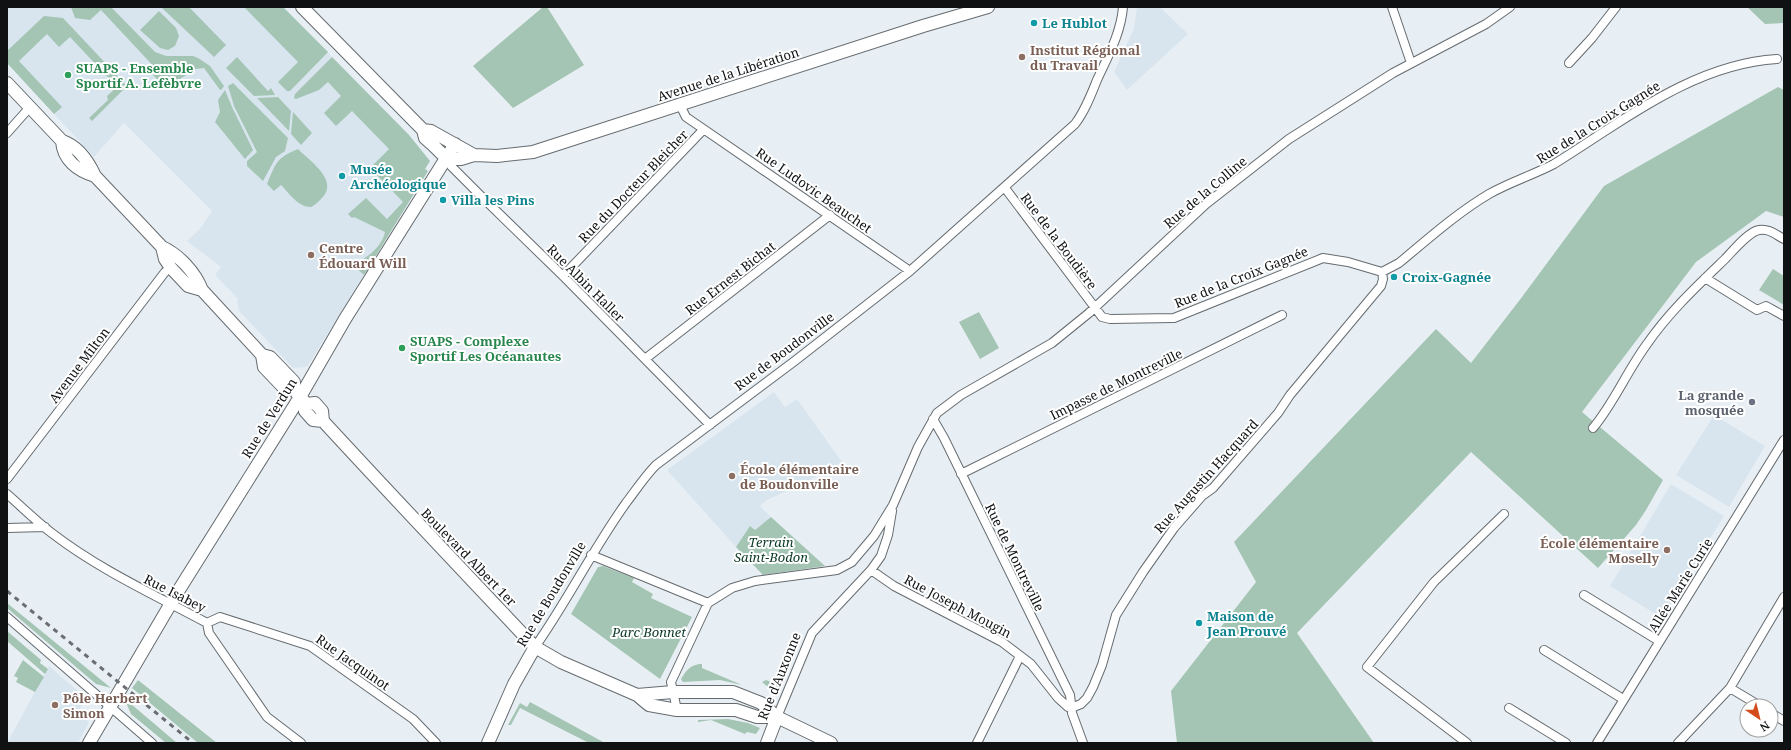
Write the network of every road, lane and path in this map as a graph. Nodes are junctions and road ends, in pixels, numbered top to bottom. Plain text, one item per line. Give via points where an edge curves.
1 (302, 7) edge
2 (988, 7) edge
3 (1123, 7) edge
4 (1392, 7) edge
5 (1510, 7) edge
6 (1616, 7) edge
7 (1776, 59) dead end
8 (1411, 63) junction
9 (1569, 63) dead end
10 (7, 83) edge
11 (680, 104) junction
12 (30, 107) junction
13 (423, 130) junction
14 (703, 130) junction
15 (7, 133) edge
16 (455, 144) junction
17 (474, 155) junction
18 (447, 158) junction
19 (1005, 188) junction
20 (830, 215) junction
21 (1784, 239) edge
22 (162, 247) junction
23 (171, 268) junction
24 (910, 271) junction
25 (1382, 272) junction
26 (563, 276) junction
27 (1705, 278) junction
28 (202, 290) junction
29 (1095, 308) junction
30 (1282, 315) dead end
31 (1784, 316) edge
32 (645, 360) junction
33 (300, 397) junction
34 (933, 420) junction
35 (710, 424) junction
36 (1593, 428) dead end
37 (1784, 440) edge
38 (961, 474) junction
39 (7, 479) edge
40 (7, 494) edge
41 (893, 505) junction
42 (1504, 514) dead end
43 (45, 527) junction
44 (7, 528) edge
45 (874, 536) junction
46 (885, 544) junction
47 (591, 555) junction
48 (871, 570) junction
49 (1584, 595) dead end
50 (1784, 598) edge
51 (708, 603) junction
52 (171, 605) junction
53 (7, 617) edge
54 (207, 623) junction
55 (1659, 641) junction
56 (535, 647) junction
57 (1544, 650) dead end
58 (1020, 656) junction
59 (1730, 688) junction
60 (673, 692) junction
61 (637, 695) junction
62 (1747, 698) edge
63 (1623, 699) junction
64 (110, 707) junction
65 (1071, 708) junction
66 (1509, 708) dead end
67 (676, 710) junction
68 (776, 717) junction
69 (89, 743) edge
70 (152, 743) edge
71 (301, 743) edge
72 (436, 743) edge
73 (488, 743) edge
74 (767, 743) edge
75 (831, 743) edge
76 (977, 743) edge
77 (1082, 743) edge
78 (1467, 743) edge
79 (1566, 743) edge
80 (1597, 743) edge
81 (1678, 743) edge

1 - 13 main road, Avenue de la Libération
2 - 11 main road, Avenue de la Libération
3 - 19 street, Rue de Boudonville via 1116,40 1079,119
4 - 8 street
5 - 8 street, Rue de la Colline via 1486,24
6 - 9 street
7 - 25 street, Rue de la Croix Gagnée via 1748,62 1726,68 1665,94 1554,164 1489,194 1462,212 1399,263
8 - 29 street, Rue de la Colline via 1309,126 1224,189
10 - 12 main road, Boulevard Albert 1er
11 - 14 street, Rue Ludovic Beauchet via 686,118
11 - 17 main road, Avenue de la Libération via 533,152 497,156
12 - 15 street
12 - 22 main road, Boulevard Albert 1er via 62,141 71,144 89,163 95,176
13 - 16 main road, Avenue de la Libération via 431,131
13 - 18 main road, Avenue de la Libération via 425,138
14 - 20 street, Rue Ludovic Beauchet
14 - 26 street, Rue du Docteur Bleicher
16 - 17 main road, Avenue de la Libération
16 - 18 main road, Rue de Verdun
17 - 18 main road, Avenue de la Libération via 461,159
18 - 26 street, Rue Albin Haller via 482,197
18 - 33 main road, Rue de Verdun via 341,325
19 - 24 street, Rue de Boudonville
19 - 29 street, Rue de la Boudière
20 - 24 street, Rue Ludovic Beauchet
20 - 32 street, Rue Ernest Bichat
21 - 27 street via 1769,230 1756,231 1743,240
22 - 23 main road, Boulevard Albert 1er
22 - 28 main road, Boulevard Albert 1er via 173,253 197,279
23 - 28 main road, Boulevard Albert 1er via 188,286
23 - 39 street, Avenue Milton via 165,272
24 - 35 street, Rue de Boudonville
25 - 29 street, Rue de la Croix Gagnée via 1323,258 1174,318 1110,319 1102,317
25 - 65 street, Rue Augustin Hacquard via 1381,286 1290,395 1278,413 1160,546 1116,615 1102,665 1087,698
26 - 32 street, Rue Albin Haller
27 - 31 street via 1757,310 1766,306
27 - 36 street via 1648,342
28 - 33 main road, Boulevard Albert 1er via 262,355 264,367 285,389
29 - 34 street, Rue de la Colline via 1052,343 961,395
30 - 38 street, Impasse de Montreville
32 - 35 street, Rue Albin Haller
33 - 52 main road, Rue de Verdun
33 - 56 main road, Boulevard Albert 1er via 315,403 322,411 323,421
34 - 38 street, Rue de Montreville
34 - 41 street, Rue de la Colline via 918,447
35 - 47 street, Rue de Boudonville via 652,470
37 - 55 street, Allée Marie Curie
38 - 65 street, Rue de Montreville via 1070,695
40 - 43 street, Rue Isabey
41 - 45 street
41 - 46 street, Rue d'Auxonne
42 - 78 street via 1434,582 1366,667
43 - 44 street
43 - 52 street, Rue Isabey via 126,581
45 - 46 street
45 - 51 street via 856,558 842,569 755,581 732,588
46 - 48 street, Rue d'Auxonne via 881,556
47 - 51 street
47 - 56 street, Rue de Boudonville
48 - 58 street, Rue Joseph Mougin via 894,586 994,638
48 - 68 street, Rue d'Auxonne via 812,633
49 - 55 street
50 - 59 street
51 - 60 street via 671,682
52 - 54 street, Rue Isabey
52 - 64 main road, Rue de Verdun
53 - 64 street
54 - 71 street, Rue Isabey via 209,634 267,717
54 - 72 street, Rue Jacquinot via 220,618 310,646 413,719
55 - 63 street, Allée Marie Curie
56 - 61 main road, Boulevard Albert 1er via 561,662
56 - 73 main road, Rue de Boudonville via 514,684
57 - 63 street
58 - 65 street, Rue Joseph Mougin via 1031,664 1061,702
58 - 76 street
59 - 62 street
59 - 81 street
60 - 61 main road
60 - 67 street
60 - 68 main road via 733,692 761,703
61 - 67 main road, Boulevard Albert 1er via 649,705
63 - 80 street, Allée Marie Curie
64 - 69 main road, Rue de Verdun
64 - 70 street
65 - 77 street
66 - 79 street
67 - 68 main road, Boulevard Albert 1er via 730,709 757,717
68 - 74 main road, Rue d'Auxonne
68 - 75 main road

